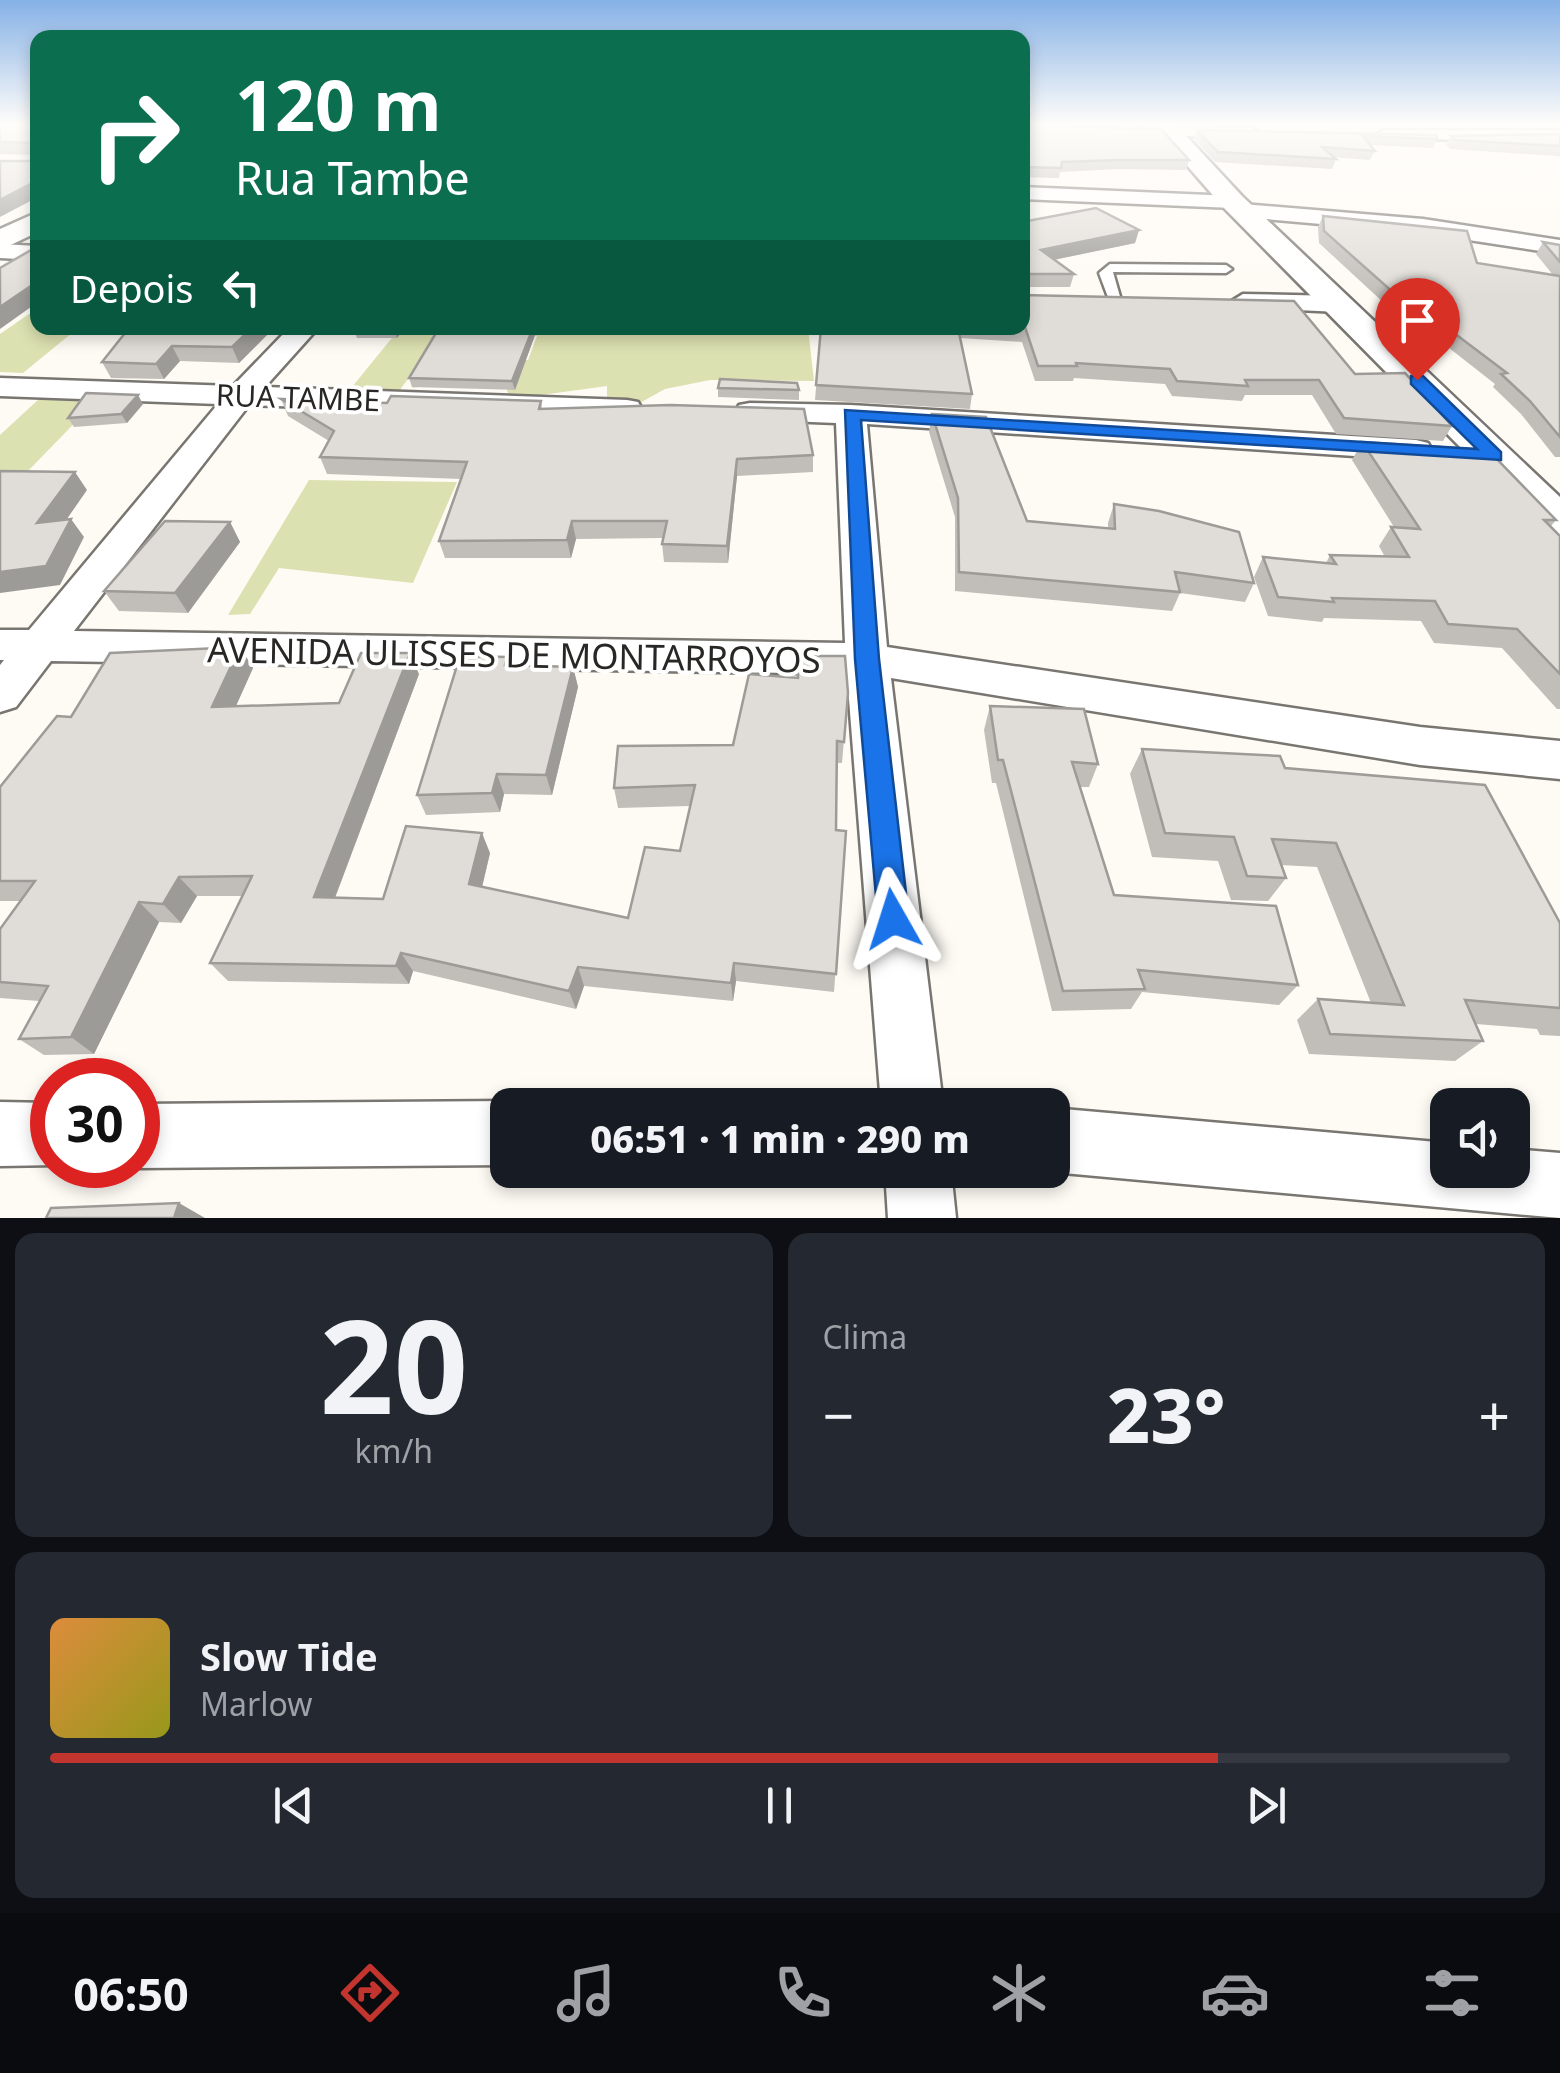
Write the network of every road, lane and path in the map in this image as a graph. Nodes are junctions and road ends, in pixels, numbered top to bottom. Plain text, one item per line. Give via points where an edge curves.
1 (1216, 182) edge
2 (1030, 193) edge
3 (1238, 206) junction
4 (30, 224) edge
5 (0, 241) edge
6 (1560, 246) edge
7 (0, 251) edge
8 (30, 253) edge
9 (1226, 269) dead end
10 (1078, 299) edge
11 (1124, 300) joint
12 (1208, 302) edge
13 (1339, 304) junction
14 (297, 335) edge
15 (0, 387) edge
16 (242, 394) junction
17 (660, 410) edge
18 (717, 411) edge
19 (851, 414) junction
20 (1494, 456) junction
21 (1560, 522) edge
22 (20, 646) edge
23 (867, 659) junction
24 (0, 696) edge
25 (1560, 760) edge
26 (910, 1088) edge
27 (490, 1132) edge
28 (0, 1134) edge
29 (30, 1135) edge
30 (160, 1136) edge
31 (1070, 1142) edge
32 (1560, 1186) edge
33 (920, 1188) edge
34 (922, 1218) edge

1 - 3 street
2 - 3 street
3 - 6 street
3 - 13 street
4 - 5 street
7 - 8 street
9 - 11 lane via 1110,268 1104,273
10 - 11 street
12 - 13 street
13 - 20 street
14 - 16 street
15 - 16 street, RUA TAMBE
16 - 17 street, RUA TAMBE
16 - 22 street
18 - 19 street
19 - 20 street
19 - 23 street
20 - 21 street
22 - 23 street, AVENIDA ULISSES DE MONTARROYOS
22 - 24 street
23 - 25 street, AVENIDA ULISSES DE MONTARROYOS via 1420,746
23 - 26 street
27 - 30 street
28 - 29 street
31 - 32 street
33 - 34 street

